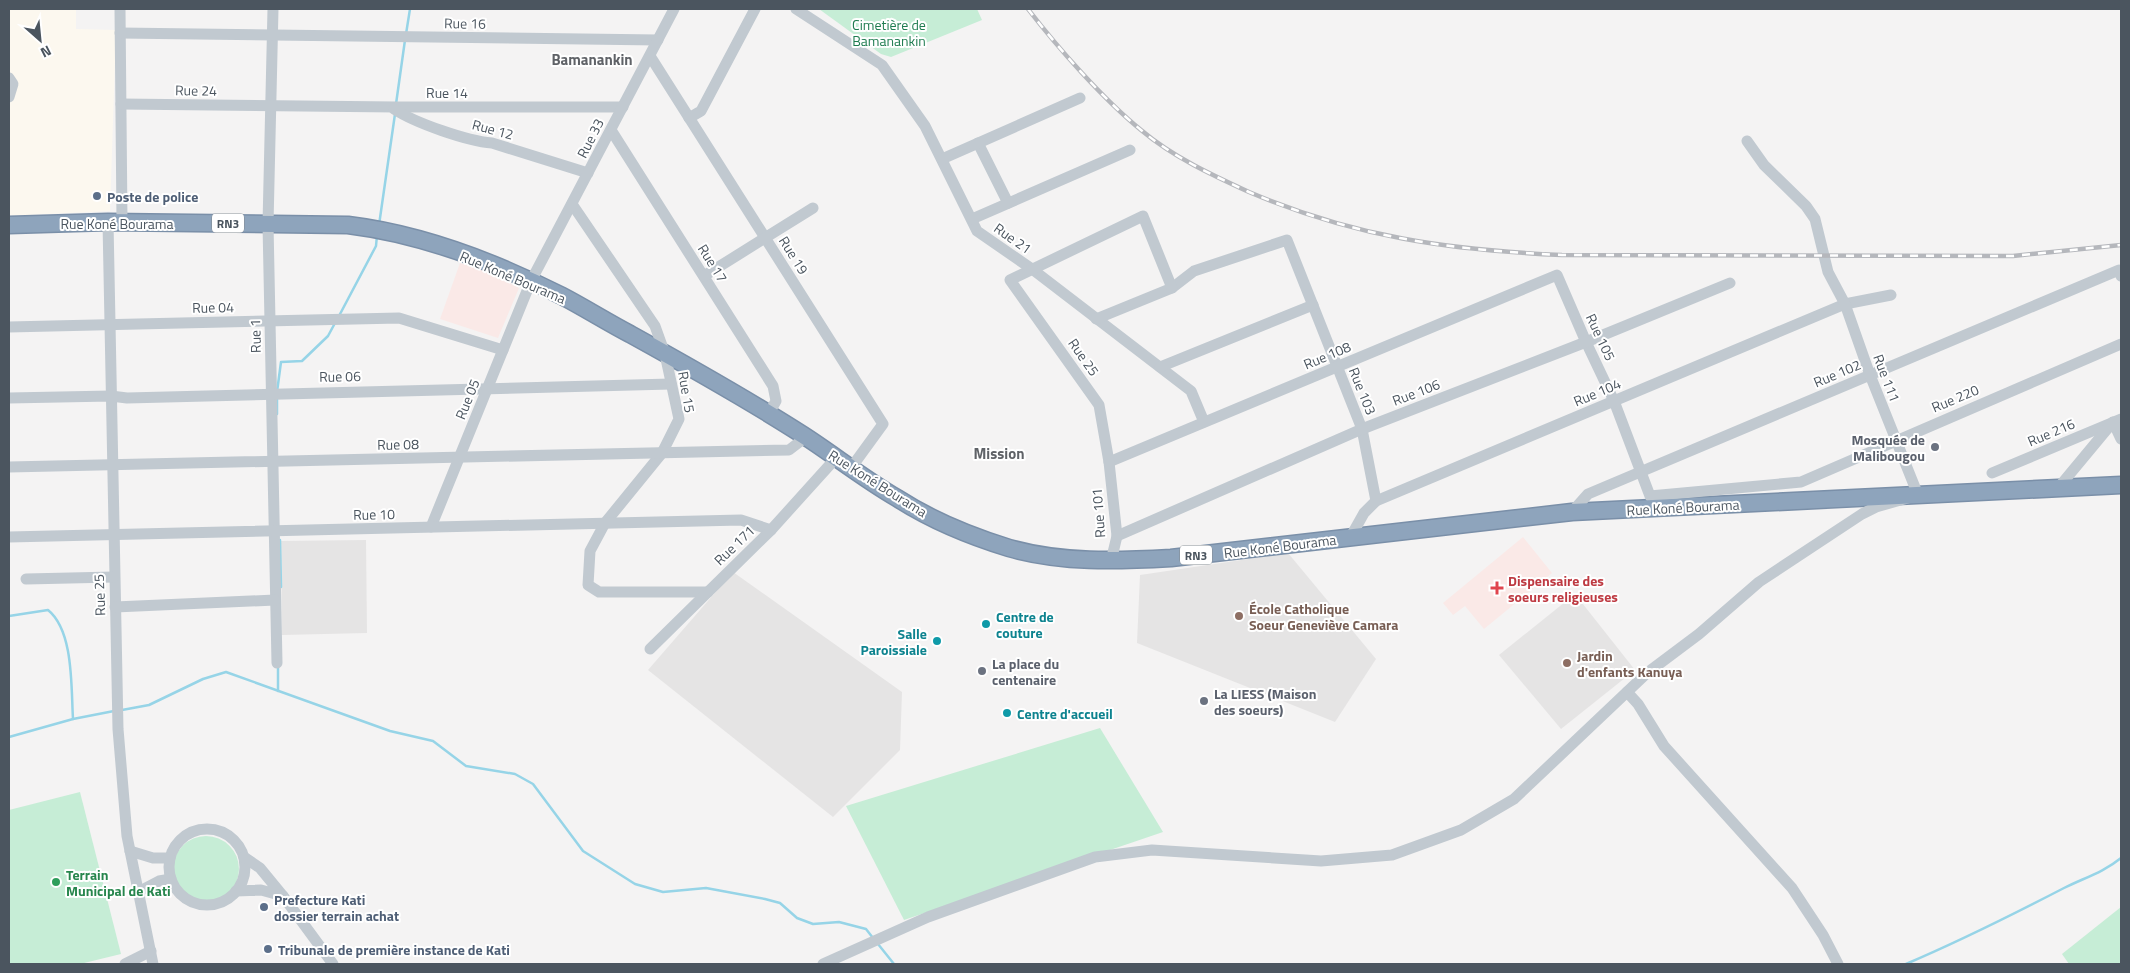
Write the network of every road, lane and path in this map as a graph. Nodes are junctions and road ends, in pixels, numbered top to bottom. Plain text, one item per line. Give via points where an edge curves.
1 (120, 9) edge
2 (273, 9) edge
3 (674, 9) edge
4 (755, 9) edge
5 (796, 9) edge
6 (120, 33) junction
7 (272, 35) junction
8 (658, 40) junction
9 (650, 56) junction
10 (9, 78) edge
11 (9, 97) edge
12 (1080, 98) dead end
13 (121, 104) junction
14 (271, 106) junction
15 (623, 106) junction
16 (392, 107) junction
17 (689, 118) junction
18 (611, 130) junction
19 (1746, 142) dead end
20 (978, 143) junction
21 (1130, 150) dead end
22 (942, 159) junction
23 (588, 173) junction
24 (572, 204) junction
25 (1008, 204) junction
26 (813, 208) dead end
27 (972, 219) junction
28 (115, 222) junction
29 (268, 224) junction
30 (9, 225) edge
31 (765, 238) junction
32 (1032, 269) junction
33 (2120, 273) edge
34 (1557, 275) joint
35 (704, 276) junction
36 (530, 281) junction
37 (1730, 283) dead end
38 (1172, 288) junction
39 (1891, 295) dead end
40 (1845, 304) junction
41 (1313, 305) junction
42 (1096, 319) junction
43 (270, 320) junction
44 (109, 324) junction
45 (9, 326) edge
46 (1586, 342) junction
47 (2121, 344) edge
48 (503, 350) junction
49 (665, 354) junction
50 (1160, 367) junction
51 (1337, 367) junction
52 (1870, 375) junction
53 (671, 384) junction
54 (488, 388) junction
55 (271, 392) junction
56 (112, 396) junction
57 (9, 398) edge
58 (1614, 401) junction
59 (769, 413) junction
60 (2117, 421) edge
61 (1204, 422) junction
62 (1362, 429) junction
63 (806, 437) junction
64 (2121, 439) edge
65 (1896, 440) junction
66 (662, 453) junction
67 (460, 457) junction
68 (836, 458) junction
69 (273, 461) junction
70 (1109, 462) junction
71 (112, 465) junction
72 (9, 467) edge
73 (851, 468) junction
74 (1640, 472) junction
75 (1992, 472) dead end
76 (2121, 485) edge
77 (2059, 487) junction
78 (1918, 495) junction
79 (1650, 496) joint
80 (1376, 501) junction
81 (1572, 512) junction
82 (605, 523) junction
83 (431, 527) junction
84 (771, 530) junction
85 (274, 531) junction
86 (112, 535) junction
87 (1116, 536) junction
88 (9, 537) edge
89 (1350, 538) junction
90 (1111, 562) junction
91 (114, 577) junction
92 (26, 578) dead end
93 (708, 592) junction
94 (276, 600) junction
95 (115, 607) junction
96 (650, 649) dead end
97 (277, 663) dead end
98 (1627, 692) junction
99 (130, 851) junction
100 (244, 857) junction
101 (170, 858) junction
102 (171, 879) junction
103 (236, 891) junction
104 (138, 892) junction
105 (283, 896) junction
106 (151, 951) junction
107 (124, 964) edge
108 (153, 964) edge
109 (333, 964) edge
110 (822, 964) edge
111 (1838, 964) edge

1 - 6 street, Rue 25
2 - 7 street, Rue 1
3 - 8 street, Rue 33
4 - 17 street via 700,111
5 - 22 street, Rue 21 via 882,65 925,126
6 - 7 street, Rue 16
6 - 13 street, Rue 25
7 - 8 street, Rue 16
7 - 14 street, Rue 1
8 - 9 street, Rue 33
9 - 15 street, Rue 33
9 - 17 street, Rue 19
10 - 11 street via 13,84
12 - 20 street
13 - 14 street, Rue 24
13 - 28 street, Rue 25
14 - 16 street, Rue 14
14 - 29 street, Rue 1
15 - 16 street, Rue 14
15 - 18 street, Rue 33
16 - 23 street, Rue 12 via 449,132
17 - 31 street, Rue 19
18 - 23 street, Rue 33
18 - 35 street, Rue 17
19 - 40 street, Rue 111 via 1815,219 1828,272
20 - 22 street
20 - 25 street
21 - 25 street
22 - 27 street, Rue 21
23 - 24 street, Rue 33
24 - 36 street, Rue 33
24 - 49 street, Rue 15 via 655,326
25 - 27 street
26 - 31 street
27 - 32 street, Rue 21 via 978,231
28 - 29 highway, Rue Koné Bourama / RN3
28 - 30 highway, Rue Koné Bourama / RN3
28 - 44 street, Rue 25
29 - 36 highway, Rue Koné Bourama / RN3 via 348,225 378,229 470,257
29 - 43 street, Rue 1
31 - 35 street
31 - 73 street, Rue 19 via 883,424
32 - 38 street via 1144,216
32 - 42 street, Rue 21
32 - 70 street, Rue 25 via 1010,280 1099,406
33 - 52 street, Rue 102
34 - 46 street, Rue 105
34 - 51 street, Rue 108
35 - 59 street, Rue 17 via 773,386 776,401
36 - 48 street, Rue 05
36 - 49 highway, Rue Koné Bourama / RN3
37 - 46 street, Rue 106
38 - 41 street, Rue 103 via 1194,271 1287,240
38 - 42 street
39 - 40 street, Rue 104
40 - 52 street, Rue 111
40 - 58 street, Rue 104
41 - 50 street
41 - 51 street, Rue 103
42 - 50 street, Rue 21
43 - 44 street, Rue 04
43 - 48 street, Rue 04 via 399,318
43 - 55 street, Rue 1
44 - 45 street, Rue 04
44 - 56 street, Rue 25
46 - 58 street, Rue 105
46 - 62 street, Rue 106
47 - 65 street, Rue 220
48 - 54 street, Rue 05
49 - 53 street, Rue 15
49 - 59 highway, Rue Koné Bourama / RN3
50 - 61 street, Rue 21 via 1191,391
51 - 61 street, Rue 108
51 - 62 street, Rue 103
52 - 65 street, Rue 111
52 - 74 street, Rue 102
53 - 54 street, Rue 06
53 - 66 street, Rue 15 via 679,419
54 - 55 street, Rue 06
54 - 67 street, Rue 05
55 - 56 street, Rue 06
55 - 69 street, Rue 1
56 - 57 street, Rue 06
56 - 71 street, Rue 25
58 - 74 street, Rue 105
58 - 80 street, Rue 104
59 - 63 highway, Rue Koné Bourama / RN3
60 - 64 street
60 - 75 street, Rue 216
60 - 77 street
61 - 70 street, Rue 108
62 - 80 street, Rue 103
62 - 87 street, Rue 106
63 - 66 street, Rue 08 via 789,450
63 - 68 highway, Rue Koné Bourama / RN3
65 - 78 street, Rue 111
65 - 79 street, Rue 220 via 1801,482
66 - 67 street, Rue 08
66 - 82 street, Rue 15
67 - 69 street, Rue 08
67 - 83 street, Rue 05
68 - 73 highway, Rue Koné Bourama / RN3
68 - 84 street, Rue 171
69 - 71 street, Rue 08
69 - 85 street, Rue 1
70 - 87 street, Rue 101
71 - 72 street, Rue 08
71 - 86 street, Rue 25
73 - 90 highway, Rue Koné Bourama / RN3 via 925,514 978,538 1012,548
74 - 79 street, Rue 105
74 - 81 street, Rue 102 via 1588,494
76 - 77 highway, Rue Koné Bourama / RN3
77 - 78 highway, Rue Koné Bourama / RN3
78 - 81 highway, Rue Koné Bourama / RN3
78 - 98 street via 1862,514 1759,582
80 - 89 street, Rue 104 via 1364,513
81 - 89 highway, Rue Koné Bourama / RN3
82 - 83 street, Rue 10
82 - 84 street, Rue 10 via 741,520
82 - 93 street, Rue 15 via 590,551 588,585 599,592
83 - 85 street, Rue 10
84 - 93 street, Rue 171
85 - 86 street, Rue 10
85 - 94 street, Rue 1
86 - 88 street, Rue 10
86 - 91 street, Rue 25
87 - 90 street, Rue 101
89 - 90 highway, Rue Koné Bourama / RN3
91 - 92 street
91 - 95 street, Rue 25
93 - 96 street, Rue 171
94 - 95 street
94 - 97 street, Rue 1
95 - 99 street, Rue 25 via 118,729
98 - 110 street via 1514,799 1462,830 1392,855 1321,861 1152,850 1095,857 928,917
98 - 111 street via 1664,746 1792,888
99 - 101 street via 153,858
99 - 104 street, Rue 25
100 - 101 street via 233,839 209,829 185,837
100 - 103 street via 242,883
100 - 105 street via 260,868
101 - 102 street
102 - 103 street via 179,893 199,904 223,902
102 - 104 street via 159,881
103 - 105 street via 261,890
104 - 106 street, Rue 25
105 - 109 street
106 - 107 street
106 - 108 street, Rue 25

